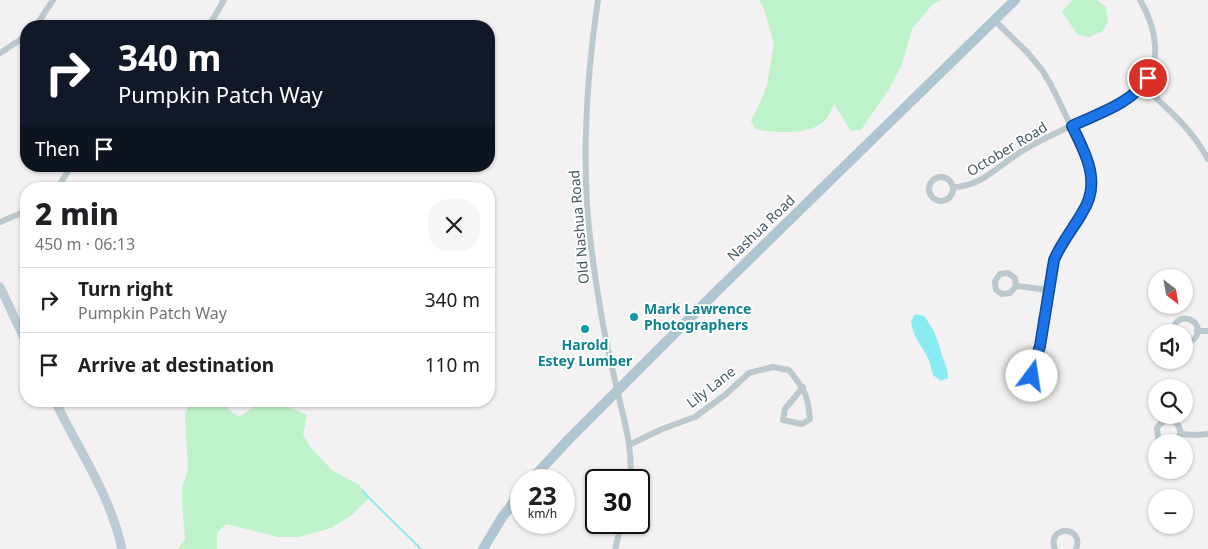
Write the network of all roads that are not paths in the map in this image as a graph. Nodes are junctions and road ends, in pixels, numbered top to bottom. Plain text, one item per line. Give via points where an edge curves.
1 (53, 0) edge
2 (224, 0) edge
3 (598, 0) edge
4 (1015, 0) edge
5 (1140, 0) edge
6 (40, 20) edge
7 (212, 20) edge
8 (994, 20) junction
9 (20, 40) edge
10 (0, 53) edge
11 (1143, 86) junction
12 (1072, 126) junction
13 (1208, 159) edge
14 (953, 187) dead end
15 (20, 214) edge
16 (0, 222) edge
17 (1016, 286) dead end
18 (0, 287) edge
19 (1049, 290) junction
20 (1176, 324) edge
21 (20, 329) edge
22 (1198, 331) junction
23 (1208, 331) edge
24 (1193, 340) edge
25 (1030, 366) dead end
26 (803, 387) junction
27 (617, 390) junction
28 (58, 407) edge
29 (1158, 434) edge
30 (1180, 434) edge
31 (1193, 434) edge
32 (1208, 434) edge
33 (629, 445) junction
34 (541, 469) edge
35 (630, 469) edge
36 (510, 507) edge
37 (619, 534) edge
38 (122, 549) edge
39 (483, 549) edge
40 (615, 549) edge
41 (1055, 549) edge
42 (1076, 549) edge

1 - 6 street
2 - 7 street
3 - 27 street, Old Nashua Road via 589,84 587,204 593,264
4 - 8 main road, Nashua Road
5 - 11 street via 1154,28 1156,44 1156,56
8 - 12 street via 1042,70
8 - 27 main road, Nashua Road
9 - 10 street
11 - 12 street, October Road via 1126,100
11 - 13 street via 1181,121
12 - 14 street, October Road via 1020,152 977,182
12 - 19 street via 1090,165 1092,187 1085,208 1056,254
15 - 16 street
17 - 19 street
18 - 21 main road
19 - 25 street via 1039,350
20 - 22 street via 1185,319 1194,322
22 - 23 street
22 - 24 street
26 - 26 street, Lily Lane via 810,419 802,424 783,420 786,409
26 - 33 street, Lily Lane via 789,370 773,367 749,373 695,417
27 - 33 street, Old Nashua Road
27 - 34 main road, Nashua Road
28 - 38 main road via 104,493
29 - 30 street via 1160,424 1172,420 1179,427
31 - 32 street
33 - 35 street, Old Nashua Road
36 - 39 main road
37 - 40 street
41 - 42 street via 1054,537 1065,531 1076,537

